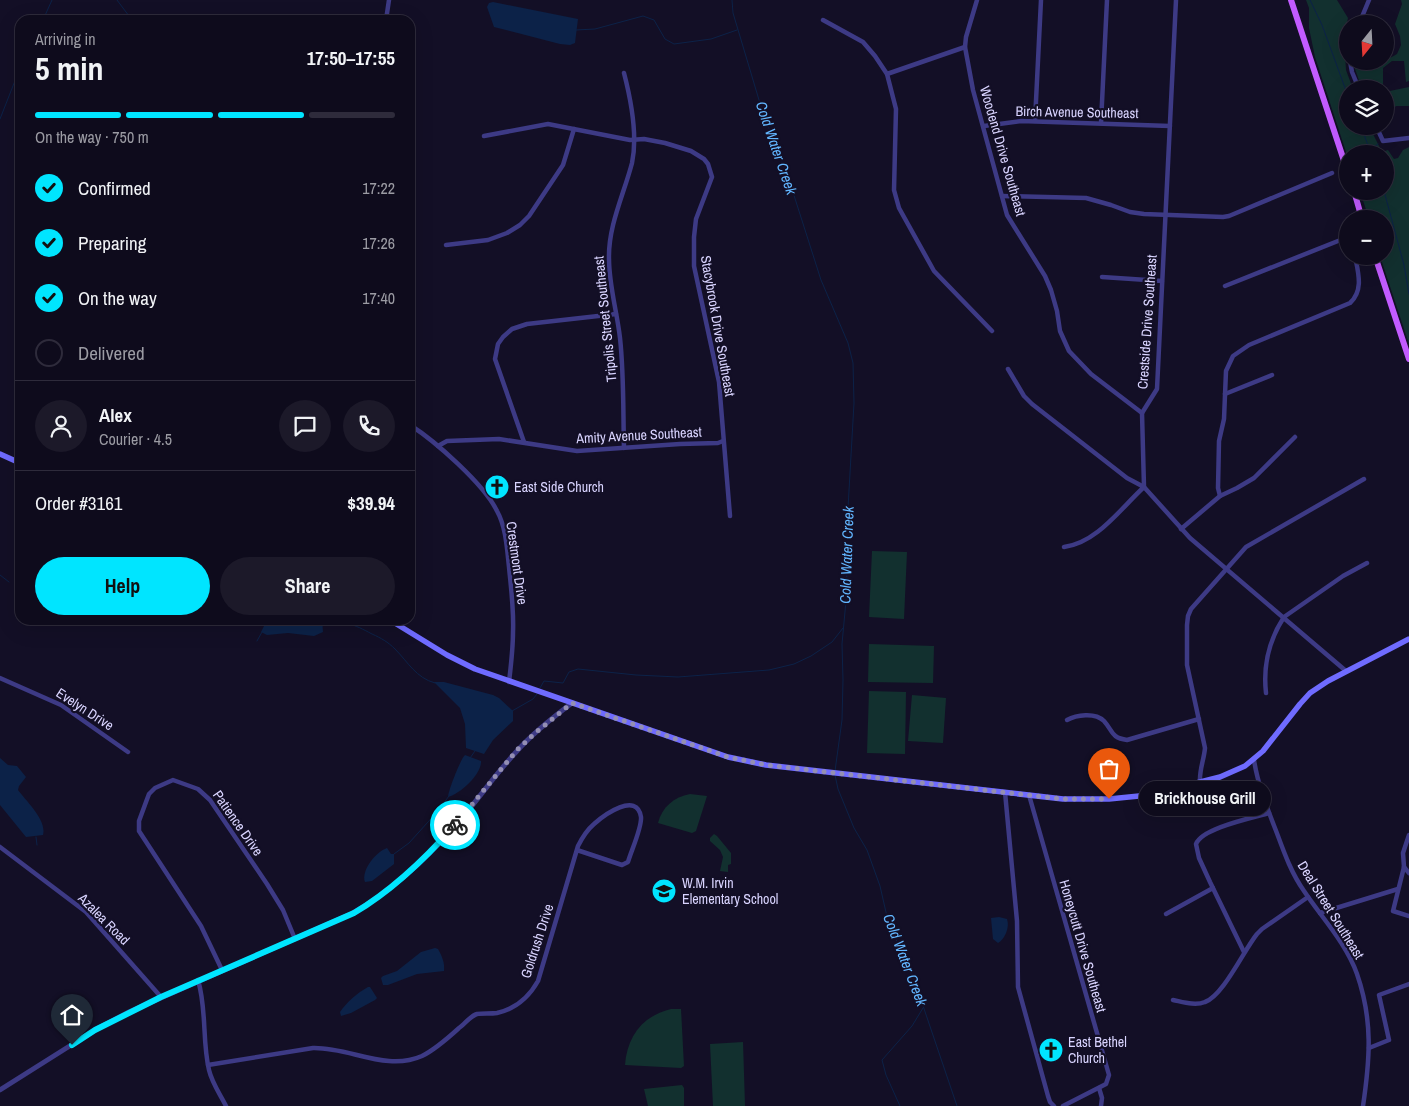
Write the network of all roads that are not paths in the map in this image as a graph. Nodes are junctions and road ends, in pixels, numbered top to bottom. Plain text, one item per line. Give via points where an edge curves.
1 (389, 0) edge
2 (978, 0) edge
3 (1041, 0) edge
4 (1107, 0) edge
5 (1176, 0) edge
6 (1291, 0) edge
7 (1369, 0) edge
8 (387, 15) edge
9 (1363, 15) edge
10 (823, 20) dead end
11 (965, 47) junction
12 (624, 73) dead end
13 (887, 74) junction
14 (1035, 122) junction
15 (1101, 124) junction
16 (984, 126) junction
17 (1170, 126) junction
18 (574, 129) junction
19 (1380, 135) edge
20 (484, 136) dead end
21 (1409, 138) edge
22 (634, 140) junction
23 (1339, 145) edge
24 (1332, 174) dead end
25 (1002, 196) junction
26 (1165, 215) junction
27 (1339, 241) edge
28 (446, 245) dead end
29 (1356, 265) edge
30 (1377, 265) edge
31 (1102, 277) dead end
32 (1162, 281) junction
33 (1225, 286) dead end
34 (616, 314) junction
35 (992, 331) dead end
36 (1409, 359) edge
37 (1008, 369) dead end
38 (1272, 375) dead end
39 (1225, 394) junction
40 (1142, 413) junction
41 (415, 429) edge
42 (1295, 437) dead end
43 (723, 441) junction
44 (524, 442) junction
45 (438, 446) junction
46 (624, 448) junction
47 (0, 454) edge
48 (15, 461) edge
49 (1364, 479) dead end
50 (1144, 487) junction
51 (1220, 496) junction
52 (730, 516) dead end
53 (1182, 529) junction
54 (1064, 547) dead end
55 (1367, 563) dead end
56 (1227, 568) junction
57 (1284, 617) junction
58 (398, 625) edge
59 (1409, 639) edge
60 (1346, 671) junction
61 (0, 678) edge
62 (509, 682) junction
63 (1266, 693) dead end
64 (572, 703) junction
65 (1199, 719) junction
66 (1067, 720) dead end
67 (128, 752) dead end
68 (1254, 760) junction
69 (1200, 783) junction
70 (1004, 792) junction
71 (1029, 795) junction
72 (1268, 813) junction
73 (1409, 834) edge
74 (0, 847) edge
75 (577, 850) junction
76 (1404, 866) junction
77 (1409, 872) edge
78 (1213, 888) junction
79 (1398, 889) junction
80 (1308, 897) junction
81 (1320, 913) junction
82 (1166, 914) dead end
83 (1409, 916) edge
84 (295, 939) junction
85 (1244, 952) junction
86 (222, 970) junction
87 (198, 980) junction
88 (1409, 984) edge
89 (161, 997) junction
90 (1173, 1000) dead end
91 (1370, 1048) junction
92 (208, 1065) junction
93 (1099, 1088) junction
94 (0, 1090) edge
95 (226, 1106) edge
96 (1054, 1106) edge
97 (1062, 1106) edge
98 (1101, 1106) edge
99 (1363, 1106) edge

1 - 8 street
2 - 11 street, Woodend Drive Southeast
3 - 14 street
4 - 15 street
5 - 17 street, Crestside Drive Southeast
6 - 23 main road
7 - 9 street
10 - 13 street via 863,42
11 - 13 street
11 - 16 street, Woodend Drive Southeast
12 - 22 street, Tripolis Street Southeast via 631,101
13 - 35 street via 896,109 894,190 900,208 934,271
14 - 15 street, Birch Avenue Southeast
14 - 16 street, Birch Avenue Southeast
15 - 17 street, Birch Avenue Southeast
16 - 25 street, Woodend Drive Southeast
17 - 26 street, Crestside Drive Southeast
18 - 20 street via 548,124
18 - 22 street
18 - 28 street via 563,164 520,225 488,240
19 - 21 street via 1383,141
22 - 34 street, Tripolis Street Southeast via 632,162 609,245
22 - 43 street, Stacybrook Drive Southeast via 644,139 691,151 706,161 711,170 711,181 696,219 693,253 719,382
24 - 26 street via 1229,216
25 - 26 street via 1086,198 1130,212
25 - 40 street, Woodend Drive Southeast via 1010,221 1051,290 1060,331 1069,351 1091,374
26 - 32 street, Crestside Drive Southeast
27 - 33 street
29 - 39 street via 1360,286 1354,299 1346,306 1249,345 1233,356 1227,366
30 - 36 main road
31 - 32 street
32 - 40 street, Crestside Drive Southeast via 1157,389
34 - 44 street via 527,324 503,336 495,359
34 - 46 street, Tripolis Street Southeast via 622,370
37 - 50 street via 1032,404 1127,478
38 - 39 street
39 - 51 street via 1219,441
40 - 50 street
41 - 45 street, Crestmont Drive
42 - 51 street via 1254,478
43 - 46 street, Amity Avenue Southeast
43 - 52 street, Stacybrook Drive Southeast
44 - 45 street, Amity Avenue Southeast via 499,439 447,441
44 - 46 street, Amity Avenue Southeast via 577,451
45 - 62 street, Crestmont Drive via 488,496 501,519 513,622
47 - 48 main road
49 - 56 street via 1246,547
50 - 53 street
50 - 54 street via 1103,528 1073,546
51 - 53 street
53 - 56 street
55 - 57 street
56 - 57 street
56 - 65 street via 1188,616 1187,665
57 - 60 street
57 - 63 street via 1267,654
58 - 62 main road via 461,663
59 - 60 main road
60 - 68 main road via 1305,698
61 - 67 street, Evelyn Drive via 61,704
62 - 64 main road
64 - 70 main road via 728,757 766,765
64 - 84 street via 517,750 442,840 399,881 354,913
65 - 66 street via 1127,740 1115,736 1098,718 1075,716
65 - 69 street via 1205,748
68 - 69 main road via 1236,771
68 - 72 street, Deal Street Southeast
69 - 71 main road via 1157,794 1116,799
70 - 71 main road
70 - 96 street via 1017,913 1018,987 1048,1096
71 - 93 street, Honeycutt Drive Southeast via 1108,1072 1108,1081
72 - 78 street via 1212,830 1198,839 1198,852
72 - 80 street, Deal Street Southeast via 1289,864
73 - 76 street via 1403,853
74 - 89 street, Azalea Road via 86,912
75 - 75 street, Goldrush Drive via 583,836 607,814 626,805 638,809 641,822 628,862 622,865
75 - 92 street, Goldrush Drive via 538,981 532,992 517,1005 496,1013 476,1014 434,1049 408,1060 382,1062 342,1050 313,1048
76 - 77 street
76 - 79 street
78 - 82 street
78 - 85 street
79 - 81 street
79 - 83 street via 1393,911
80 - 81 street, Deal Street Southeast
80 - 85 street via 1262,929
81 - 91 street, Deal Street Southeast via 1339,938 1357,974 1367,1015
84 - 86 street
84 - 86 street, Patience Drive via 277,901 210,800 195,787 173,780 166,782 149,794 139,821 139,831 201,926
85 - 90 street via 1213,998 1198,1004
86 - 87 street
87 - 89 street
87 - 92 street via 202,992
88 - 91 street via 1379,995 1389,1040
89 - 94 street via 95,1030
91 - 99 street, Deal Street Southeast
92 - 95 street
93 - 97 street
93 - 98 street

